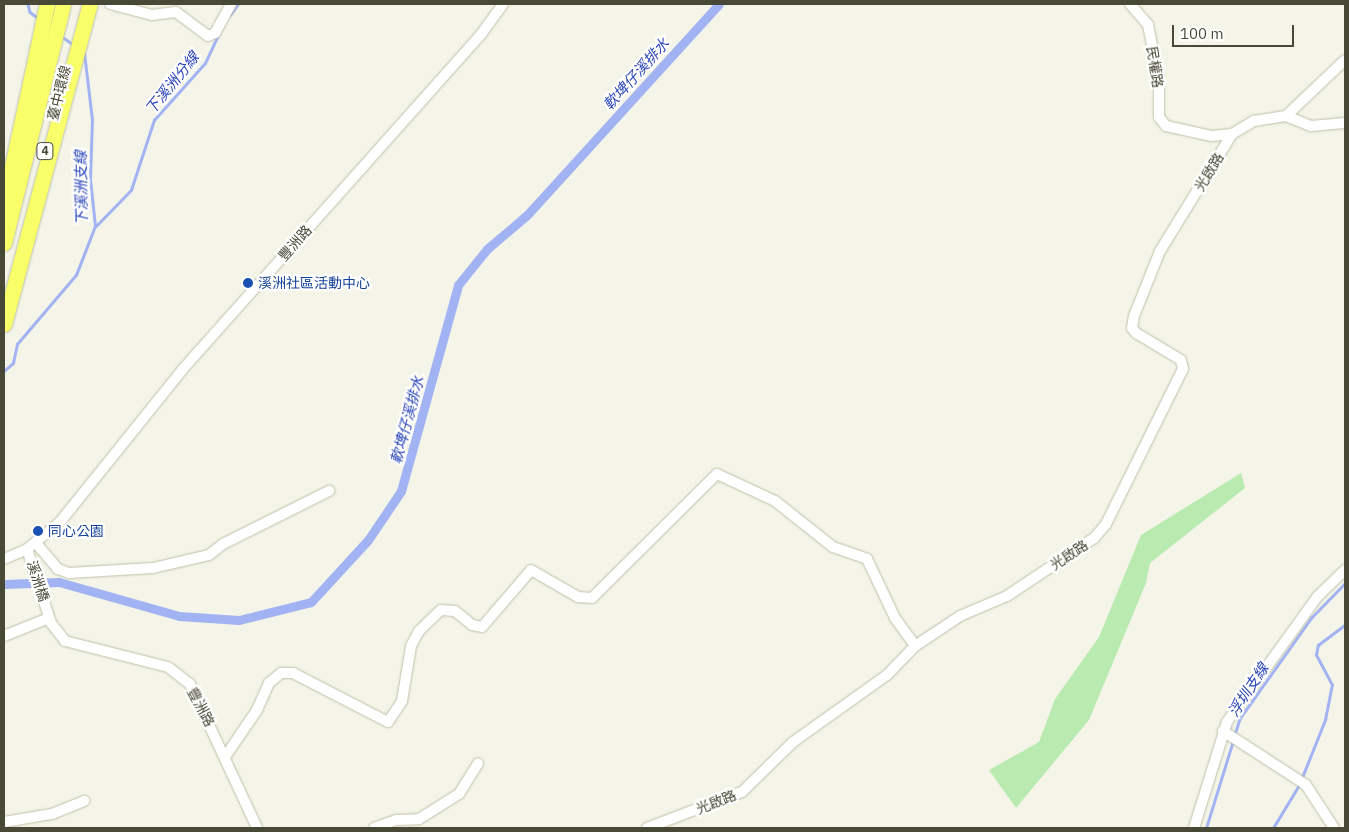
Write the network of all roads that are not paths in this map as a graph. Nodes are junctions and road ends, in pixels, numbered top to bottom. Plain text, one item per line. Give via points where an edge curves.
1 (47, 4) edge
2 (63, 4) edge
3 (80, 4) edge
4 (89, 4) edge
5 (110, 4) edge
6 (231, 4) edge
7 (503, 4) edge
8 (1130, 4) edge
9 (1345, 60) edge
10 (1286, 116) junction
11 (1345, 123) edge
12 (1232, 134) junction
13 (4, 204) edge
14 (4, 243) edge
15 (4, 296) edge
16 (4, 322) edge
17 (329, 491) dead end
18 (36, 542) junction
19 (27, 549) junction
20 (4, 559) edge
21 (1345, 570) edge
22 (49, 615) junction
23 (4, 636) edge
24 (915, 646) junction
25 (1230, 736) junction
26 (225, 757) junction
27 (478, 764) dead end
28 (84, 801) dead end
29 (4, 822) edge
30 (257, 828) edge
31 (374, 828) edge
32 (647, 828) edge
33 (1194, 828) edge
34 (1334, 828) edge

1 - 13 highway
2 - 14 highway, 臺中環線 / 4
3 - 15 highway, 臺中環線 / 4 via 21,242
4 - 16 highway
5 - 6 street via 152,15 176,12 208,36 215,33
7 - 18 street, 豐洲路 via 482,33 176,378 60,522
8 - 12 street, 民權路 via 1148,25 1159,80 1159,117 1166,126 1180,132
9 - 10 street
10 - 11 street via 1312,126
10 - 12 street via 1254,121
12 - 24 street, 光啟路 via 1160,251 1134,316 1132,328 1136,333 1181,360 1183,369 1116,509 1094,538 1071,554 1007,596 960,616
17 - 18 street via 223,544 209,555 153,568 70,573 58,568
18 - 19 street, 豐洲路
19 - 20 street, 豐洲路
19 - 22 street, 溪洲橋
21 - 25 street via 1317,597
22 - 23 street
22 - 26 street, 豐洲路 via 60,637 76,646 168,667 179,674 195,692
24 - 26 street via 896,618 867,559 833,547 763,493 717,474 592,598 578,597 531,570 482,627 472,625 456,611 441,610 419,631 411,646 404,695 388,722 294,673 281,673 269,682 257,710
24 - 32 street, 光啟路 via 887,675 793,742 742,792
25 - 33 street
25 - 34 street via 1301,781
26 - 30 street, 豐洲路
27 - 31 street via 459,794 419,818 396,820
28 - 29 street via 52,814

